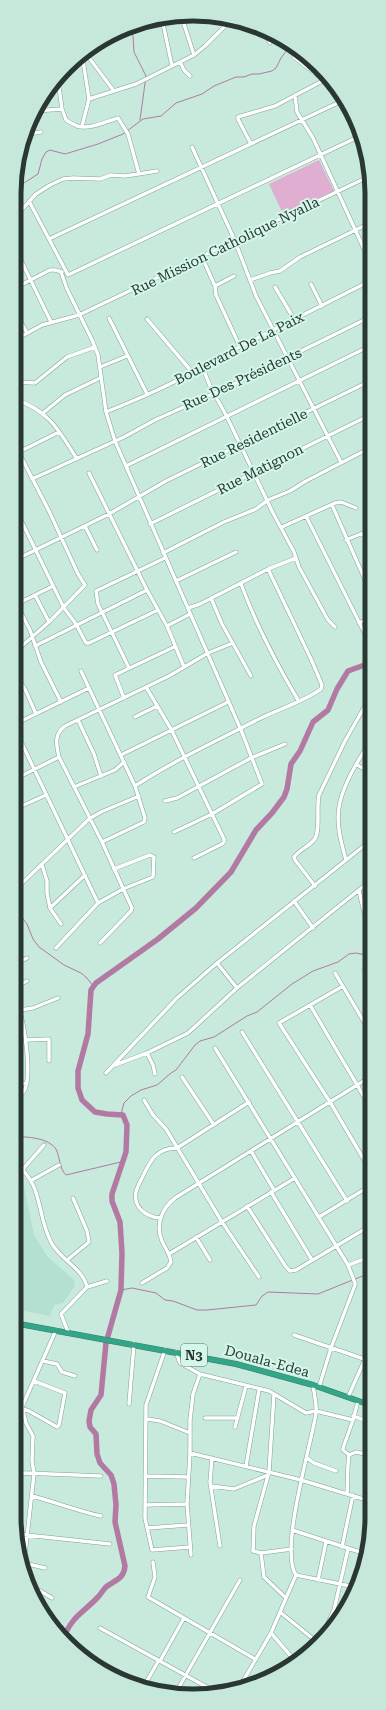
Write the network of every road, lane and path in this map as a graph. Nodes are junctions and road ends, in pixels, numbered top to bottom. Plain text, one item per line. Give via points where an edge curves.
1 (183, 21) edge
2 (163, 23) edge
3 (227, 24) edge
4 (267, 38) edge
5 (270, 43) dead end
6 (194, 55) junction
7 (88, 56) edge
8 (294, 57) dead end
9 (83, 61) edge
10 (180, 62) junction
11 (172, 66) junction
12 (317, 73) edge
13 (190, 76) dead end
14 (323, 81) edge
15 (59, 86) edge
16 (114, 91) junction
17 (295, 95) junction
18 (89, 99) junction
19 (339, 102) edge
20 (62, 109) junction
21 (42, 110) edge
22 (302, 120) junction
23 (82, 126) junction
24 (41, 132) dead end
25 (32, 133) edge
26 (356, 138) edge
27 (251, 144) junction
28 (192, 147) dead end
29 (321, 155) junction
30 (201, 168) junction
31 (157, 171) dead end
32 (139, 174) junction
33 (365, 179) edge
34 (338, 192) junction
35 (29, 201) junction
36 (218, 204) junction
37 (21, 210) edge
38 (365, 225) edge
39 (355, 230) junction
40 (49, 239) junction
41 (235, 241) junction
42 (365, 251) edge
43 (202, 257) junction
44 (21, 259) edge
45 (61, 272) junction
46 (68, 275) junction
47 (234, 276) dead end
48 (31, 280) junction
49 (250, 280) junction
50 (311, 284) dead end
51 (365, 284) edge
52 (21, 285) edge
53 (215, 286) junction
54 (276, 286) dead end
55 (322, 306) junction
56 (79, 315) junction
57 (108, 318) dead end
58 (147, 319) dead end
59 (294, 319) junction
60 (365, 319) edge
61 (21, 322) edge
62 (51, 322) junction
63 (273, 330) junction
64 (27, 333) junction
65 (21, 336) edge
66 (95, 347) junction
67 (240, 347) junction
68 (365, 349) edge
69 (127, 356) junction
70 (288, 357) junction
71 (202, 366) junction
72 (100, 367) junction
73 (192, 372) junction
74 (100, 378) junction
75 (299, 380) junction
76 (21, 382) edge
77 (365, 383) edge
78 (215, 393) junction
79 (148, 394) junction
80 (21, 401) edge
81 (313, 409) junction
82 (106, 412) junction
83 (43, 413) junction
84 (227, 417) junction
85 (365, 417) edge
86 (59, 432) junction
87 (328, 435) junction
88 (115, 441) junction
89 (240, 444) junction
90 (365, 450) edge
91 (21, 451) edge
92 (77, 459) junction
93 (21, 460) edge
94 (342, 462) junction
95 (126, 466) junction
96 (89, 472) dead end
97 (254, 472) junction
98 (32, 479) junction
99 (139, 498) junction
100 (268, 500) junction
101 (332, 505) junction
102 (356, 508) dead end
103 (109, 514) junction
104 (306, 516) junction
105 (21, 520) edge
106 (150, 524) junction
107 (85, 526) junction
108 (282, 527) junction
109 (365, 536) edge
110 (62, 538) junction
111 (346, 540) junction
112 (37, 550) junction
113 (97, 550) dead end
114 (236, 552) dead end
115 (163, 553) junction
116 (21, 557) edge
117 (165, 558) junction
118 (296, 558) junction
119 (268, 569) junction
120 (138, 571) junction
121 (364, 575) edge
122 (176, 581) junction
123 (241, 584) junction
124 (53, 586) junction
125 (147, 590) junction
126 (35, 595) junction
127 (210, 598) junction
128 (21, 601) edge
129 (64, 608) junction
130 (188, 608) junction
131 (158, 610) junction
132 (21, 612) edge
133 (101, 612) junction
134 (190, 614) junction
135 (365, 620) edge
136 (49, 622) junction
137 (360, 623) junction
138 (76, 624) junction
139 (166, 626) junction
140 (335, 626) dead end
141 (113, 632) junction
142 (365, 634) edge
143 (32, 637) junction
144 (233, 643) junction
145 (35, 646) junction
146 (21, 647) edge
147 (174, 647) junction
148 (208, 653) junction
149 (184, 667) junction
150 (129, 668) junction
151 (80, 671) dead end
152 (251, 676) dead end
153 (21, 683) edge
154 (146, 687) junction
155 (89, 688) junction
156 (124, 698) junction
157 (298, 700) junction
158 (61, 702) junction
159 (228, 702) junction
160 (157, 706) junction
161 (365, 706) edge
162 (99, 709) junction
163 (36, 714) junction
164 (135, 717) dead end
165 (78, 720) junction
166 (21, 721) edge
167 (171, 729) junction
168 (241, 730) junction
169 (22, 744) edge
170 (285, 744) dead end
171 (365, 751) edge
172 (121, 755) junction
173 (59, 756) junction
174 (184, 757) junction
175 (252, 758) junction
176 (124, 762) junction
177 (357, 765) junction
178 (34, 769) junction
179 (365, 769) edge
180 (21, 776) edge
181 (101, 776) junction
182 (198, 785) junction
183 (135, 786) junction
184 (74, 787) junction
185 (46, 795) junction
186 (139, 796) junction
187 (165, 801) dead end
188 (21, 806) edge
189 (212, 814) junction
190 (89, 819) junction
191 (174, 832) dead end
192 (68, 840) junction
193 (102, 842) junction
194 (365, 845) edge
195 (194, 858) dead end
196 (346, 860) junction
197 (42, 865) junction
198 (114, 870) junction
199 (85, 875) junction
200 (21, 884) edge
201 (315, 886) junction
202 (365, 886) edge
203 (123, 889) junction
204 (359, 891) junction
205 (294, 901) junction
206 (98, 904) junction
207 (50, 908) junction
208 (365, 916) edge
209 (60, 924) dead end
210 (313, 928) junction
211 (100, 943) dead end
212 (56, 948) dead end
213 (27, 958) dead end
214 (21, 961) edge
215 (217, 963) junction
216 (335, 973) dead end
217 (27, 981) dead end
218 (21, 984) edge
219 (343, 986) junction
220 (237, 988) junction
221 (58, 998) dead end
222 (310, 1005) junction
223 (21, 1010) edge
224 (21, 1015) edge
225 (365, 1023) edge
226 (242, 1032) dead end
227 (26, 1040) junction
228 (215, 1048) dead end
229 (147, 1053) junction
230 (50, 1061) dead end
231 (114, 1065) junction
232 (106, 1074) dead end
233 (155, 1074) dead end
234 (182, 1077) dead end
235 (365, 1080) edge
236 (21, 1083) edge
237 (26, 1084) junction
238 (357, 1085) junction
239 (21, 1096) edge
240 (365, 1099) edge
241 (144, 1100) dead end
242 (249, 1102) junction
243 (330, 1102) junction
244 (298, 1121) junction
245 (214, 1125) junction
246 (271, 1138) junction
247 (44, 1145) dead end
248 (177, 1148) junction
249 (250, 1151) junction
250 (365, 1162) edge
251 (58, 1165) dead end
252 (23, 1169) joint
253 (294, 1178) junction
254 (32, 1180) junction
255 (198, 1183) junction
256 (365, 1189) edge
257 (272, 1191) junction
258 (73, 1198) dead end
259 (347, 1201) junction
260 (247, 1206) junction
261 (160, 1218) junction
262 (319, 1218) junction
263 (222, 1222) junction
264 (365, 1229) edge
265 (196, 1238) junction
266 (337, 1246) junction
267 (168, 1254) junction
268 (365, 1259) edge
269 (67, 1260) junction
270 (210, 1260) dead end
271 (312, 1260) junction
272 (348, 1265) junction
273 (258, 1277) dead end
274 (107, 1282) dead end
275 (142, 1283) dead end
276 (87, 1286) junction
277 (21, 1323) edge
278 (56, 1330) junction
279 (68, 1332) junction
280 (294, 1335) dead end
281 (134, 1344) junction
282 (331, 1348) junction
283 (165, 1350) junction
284 (176, 1351) junction
285 (365, 1359) edge
286 (43, 1360) junction
287 (365, 1361) edge
288 (200, 1374) junction
289 (75, 1376) dead end
290 (34, 1382) junction
291 (246, 1386) junction
292 (316, 1386) junction
293 (259, 1390) junction
294 (274, 1394) junction
295 (348, 1397) junction
296 (358, 1401) junction
297 (365, 1403) edge
298 (129, 1404) dead end
299 (22, 1408) junction
300 (316, 1411) junction
301 (206, 1418) dead end
302 (238, 1418) junction
303 (353, 1418) junction
304 (147, 1419) junction
305 (365, 1421) edge
306 (235, 1427) dead end
307 (190, 1433) junction
308 (190, 1453) junction
309 (365, 1454) edge
310 (349, 1455) junction
311 (212, 1458) junction
312 (307, 1458) junction
313 (246, 1466) junction
314 (336, 1471) dead end
315 (21, 1474) edge
316 (34, 1474) junction
317 (269, 1474) junction
318 (101, 1476) dead end
319 (145, 1476) junction
320 (188, 1477) junction
321 (301, 1480) junction
322 (211, 1486) junction
323 (347, 1494) junction
324 (353, 1495) junction
325 (32, 1496) junction
326 (365, 1499) edge
327 (187, 1504) junction
328 (145, 1505) junction
329 (101, 1516) dead end
330 (188, 1525) junction
331 (147, 1528) junction
332 (292, 1530) junction
333 (22, 1535) edge
334 (27, 1536) junction
335 (326, 1542) junction
336 (110, 1544) dead end
337 (220, 1546) dead end
338 (190, 1547) junction
339 (342, 1547) junction
340 (292, 1549) junction
341 (348, 1549) junction
342 (362, 1552) edge
343 (24, 1553) edge
344 (261, 1553) junction
345 (191, 1555) dead end
346 (153, 1562) dead end
347 (27, 1563) edge
348 (45, 1568) dead end
349 (296, 1576) junction
350 (240, 1580) dead end
351 (318, 1580) junction
352 (341, 1584) junction
353 (350, 1586) edge
354 (37, 1589) edge
355 (52, 1598) dead end
356 (286, 1598) junction
357 (334, 1610) junction
358 (337, 1611) edge
359 (280, 1612) junction
360 (184, 1618) junction
361 (328, 1623) edge
362 (100, 1628) dead end
363 (210, 1633) junction
364 (270, 1633) junction
365 (314, 1640) edge
366 (292, 1658) edge
367 (255, 1659) junction
368 (159, 1660) junction
369 (186, 1675) junction
370 (243, 1681) edge
371 (146, 1682) edge
372 (210, 1688) edge
373 (178, 1689) edge

1 - 6 street
2 - 11 street
3 - 6 street
4 - 5 street
6 - 10 street
7 - 16 street
8 - 12 street
9 - 18 street
10 - 11 street
10 - 13 street
11 - 16 street via 145,80
14 - 17 street
15 - 20 street
16 - 18 street
17 - 22 street via 297,112
17 - 27 street via 275,106 238,117
18 - 23 street
19 - 22 street
20 - 21 street
20 - 23 street via 66,120
22 - 27 street
22 - 29 street
23 - 32 street via 118,118 128,134
24 - 25 street
26 - 29 street
27 - 30 street
28 - 30 street
29 - 34 street
29 - 36 street
30 - 36 street
30 - 40 street
31 - 32 street
32 - 35 street via 111,175 100,179 63,179 39,192
33 - 34 street, Rue Mission Catholique Nyalla
34 - 39 street
34 - 41 street, Rue Mission Catholique Nyalla
35 - 37 street
35 - 40 street
36 - 41 street
36 - 46 street
38 - 39 street
39 - 42 street
39 - 49 street via 300,257 280,271
40 - 46 street
41 - 43 street, Rue Mission Catholique Nyalla
41 - 49 street
43 - 53 street
43 - 56 street, Rue Mission Catholique Nyalla
44 - 48 street
45 - 46 street
45 - 48 street via 50,270
45 - 56 street
47 - 53 street
48 - 52 street
48 - 62 street
49 - 63 street
50 - 55 street
51 - 55 street, Boulevard De La Paix
53 - 67 street via 216,295
54 - 59 street
55 - 59 street, Boulevard De La Paix
56 - 62 street, Rue Mission Catholique Nyalla
56 - 66 street
57 - 69 street
58 - 73 street
59 - 63 street, Boulevard De La Paix
60 - 70 street, Rue Des Présidents
61 - 64 street
62 - 64 street, Rue Mission Catholique Nyalla
63 - 67 street, Boulevard De La Paix
63 - 70 street
64 - 65 street, Rue Mission Catholique Nyalla
66 - 72 street
66 - 76 street via 67,357 36,383
67 - 71 street, Boulevard De La Paix
68 - 75 street
69 - 72 street
69 - 79 street
70 - 75 street
70 - 78 street, Rue Des Présidents
71 - 73 street, Boulevard De La Paix
71 - 78 street
72 - 74 street
73 - 79 street, Boulevard De La Paix
74 - 82 street
74 - 83 street via 65,395
75 - 81 street
75 - 84 street
77 - 81 street, Rue Residentielle
78 - 84 street
78 - 88 street, Rue Des Présidents
79 - 82 street, Boulevard De La Paix
80 - 83 street
81 - 87 street
81 - 89 street, Rue Residentielle
82 - 88 street
83 - 86 street
84 - 89 street
84 - 95 street
85 - 87 street, Rue Matignon
86 - 91 street
86 - 92 street
87 - 94 street
87 - 97 street, Rue Matignon
88 - 92 street, Rue Des Présidents
88 - 95 street
89 - 97 street
89 - 99 street, Rue Residentielle via 166,481
90 - 94 street
92 - 98 street, Rue Des Présidents
93 - 98 street
94 - 100 street via 290,491
95 - 99 street
96 - 103 street
97 - 100 street
97 - 106 street, Rue Matignon
98 - 110 street
99 - 103 street, Rue Residentielle
99 - 106 street
100 - 108 street
100 - 115 street via 256,509
101 - 102 street via 341,502
101 - 104 street
101 - 111 street
103 - 107 street, Rue Residentielle
103 - 120 street
104 - 108 street
104 - 137 street
105 - 112 street
106 - 115 street
107 - 110 street, Rue Residentielle
107 - 113 street
108 - 118 street
109 - 111 street via 363,533
110 - 112 street, Rue Residentielle
110 - 129 street via 78,574 86,585
111 - 121 street
112 - 116 street, Rue Residentielle
112 - 124 street
114 - 122 street
115 - 117 street
117 - 120 street
117 - 122 street
118 - 119 street
118 - 140 street via 328,620
119 - 123 street
119 - 157 street via 322,685 319,690
120 - 125 street
120 - 133 street via 96,591
122 - 130 street
123 - 127 street
123 - 157 street via 247,602
124 - 126 street
124 - 129 street
125 - 131 street
125 - 133 street
126 - 128 street
126 - 136 street
127 - 130 street
127 - 144 street
129 - 136 street
129 - 138 street
130 - 134 street
131 - 139 street
131 - 141 street
132 - 143 street
133 - 138 street
133 - 141 street
134 - 139 street
134 - 148 street
135 - 137 street
136 - 143 street
137 - 142 street
138 - 141 street via 87,643
138 - 145 street
139 - 147 street
141 - 150 street
143 - 145 street
143 - 146 street
144 - 148 street
144 - 152 street
145 - 158 street
147 - 149 street
147 - 150 street
148 - 149 street
148 - 159 street
149 - 154 street
150 - 156 street via 114,675
151 - 155 street
153 - 163 street
154 - 156 street
154 - 160 street
155 - 158 street
155 - 162 street
156 - 162 street
157 - 168 street
158 - 163 street
159 - 167 street
159 - 168 street
160 - 164 street
160 - 167 street
161 - 201 street via 319,796 316,837 294,857
162 - 165 street
162 - 172 street
163 - 166 street
165 - 173 street via 60,730 56,739
165 - 181 street
167 - 172 street
167 - 174 street
168 - 174 street via 219,738
168 - 175 street
169 - 178 street
170 - 175 street
171 - 177 street
172 - 176 street
173 - 178 street
173 - 184 street
174 - 182 street
174 - 183 street
175 - 182 street
175 - 189 street via 262,785
176 - 181 street
176 - 183 street
177 - 179 street
177 - 196 street via 344,789 340,803 339,831
178 - 180 street
178 - 185 street
181 - 184 street
182 - 187 street via 177,798
182 - 189 street
183 - 186 street
184 - 190 street
185 - 188 street
185 - 192 street
186 - 190 street
186 - 193 street via 145,821
189 - 191 street
189 - 195 street via 224,842
190 - 192 street
190 - 193 street
192 - 197 street
192 - 199 street
193 - 198 street
194 - 196 street
196 - 201 street
197 - 200 street
197 - 207 street via 47,880
198 - 203 street
198 - 203 street via 150,855 154,858 154,878
199 - 206 street
199 - 207 street
201 - 205 street
202 - 204 street
203 - 206 street
203 - 211 street via 131,905 131,911
204 - 208 street
204 - 210 street
205 - 210 street
205 - 215 street
206 - 212 street
207 - 209 street
210 - 220 street
213 - 214 street
215 - 220 street
215 - 231 street via 177,998
216 - 219 street
217 - 218 street
219 - 222 street
219 - 225 street
220 - 229 street via 188,1032
221 - 223 street via 34,1008
222 - 238 street
222 - 243 street via 279,1023
224 - 227 street
226 - 244 street
227 - 230 street via 49,1039
227 - 237 street
228 - 242 street
229 - 231 street
229 - 233 street
231 - 232 street
234 - 245 street
235 - 238 street
236 - 237 street
237 - 239 street
238 - 240 street
238 - 243 street
241 - 248 street
242 - 245 street
242 - 246 street
243 - 244 street
243 - 250 street
244 - 246 street
244 - 259 street
245 - 248 street
246 - 249 street
246 - 253 street
247 - 252 street
248 - 255 street
248 - 261 street via 169,1148 150,1161 136,1192 138,1208
249 - 255 street
249 - 257 street
251 - 254 street
252 - 254 street
253 - 257 street
253 - 262 street
254 - 269 street via 46,1233 59,1255
255 - 261 street via 167,1204
255 - 263 street
256 - 259 street
257 - 260 street
257 - 271 street
258 - 269 street via 89,1242
259 - 262 street
260 - 263 street
260 - 271 street via 288,1270 296,1270
261 - 267 street via 161,1239
262 - 266 street
263 - 265 street
263 - 273 street
264 - 266 street
265 - 267 street
265 - 270 street
266 - 271 street
266 - 272 street
267 - 275 street via 170,1264
268 - 272 street
269 - 276 street
272 - 282 street via 355,1285
274 - 276 street
276 - 279 street via 61,1314
277 - 278 highway, Douala-Edea / N3
278 - 279 highway, Douala-Edea / N3
278 - 286 street
279 - 281 highway, Douala-Edea / N3
280 - 282 street
281 - 283 highway, Douala-Edea / N3
281 - 298 street
282 - 285 street
282 - 292 street
283 - 284 highway, Douala-Edea / N3
283 - 304 street via 146,1405
284 - 288 street via 180,1364
284 - 292 highway, Douala-Edea / N3
286 - 289 street via 57,1364 62,1372
286 - 290 street
287 - 295 street
288 - 291 street
288 - 307 street via 191,1404
290 - 299 street
290 - 299 street via 65,1393 59,1425 57,1427
291 - 293 street
291 - 302 street
292 - 295 highway, Douala-Edea / N3
292 - 300 street
293 - 294 street
293 - 313 street
294 - 300 street via 306,1412
294 - 317 street
295 - 296 highway, Douala-Edea / N3
296 - 297 highway, Douala-Edea / N3
296 - 303 street
299 - 316 street via 32,1436
300 - 303 street
300 - 312 street
301 - 302 street
302 - 306 street
303 - 305 street
303 - 310 street via 343,1448
304 - 307 street via 160,1421
304 - 319 street
307 - 308 street
308 - 311 street
308 - 320 street
309 - 310 street via 356,1452
310 - 323 street via 346,1473
311 - 313 street
311 - 322 street
312 - 314 street
312 - 321 street
313 - 317 street
315 - 316 street
316 - 318 street
316 - 325 street
317 - 321 street
317 - 322 street via 234,1489
317 - 344 street via 254,1526 253,1551
319 - 320 street
319 - 328 street
320 - 327 street
321 - 323 street
321 - 332 street
322 - 337 street
323 - 324 street
324 - 326 street
324 - 339 street
325 - 329 street
325 - 334 street
327 - 328 street
327 - 330 street
328 - 331 street
330 - 331 street
330 - 338 street
331 - 338 street via 153,1551
332 - 335 street
332 - 340 street
333 - 334 street
334 - 336 street
334 - 343 street
335 - 339 street
335 - 351 street
338 - 345 street
339 - 341 street
340 - 344 street
340 - 349 street via 291,1569
341 - 342 street
341 - 352 street
344 - 356 street via 264,1577
346 - 360 street via 155,1577 148,1597
347 - 348 street
349 - 351 street
349 - 356 street
350 - 363 street
351 - 352 street
352 - 353 street
352 - 357 street
354 - 355 street
356 - 359 street
357 - 358 street
357 - 361 street
359 - 364 street
359 - 365 street
360 - 363 street
360 - 368 street
362 - 368 street
363 - 367 street
363 - 369 street
364 - 366 street
364 - 367 street
367 - 370 street
368 - 369 street
368 - 371 street
369 - 372 street
369 - 373 street

